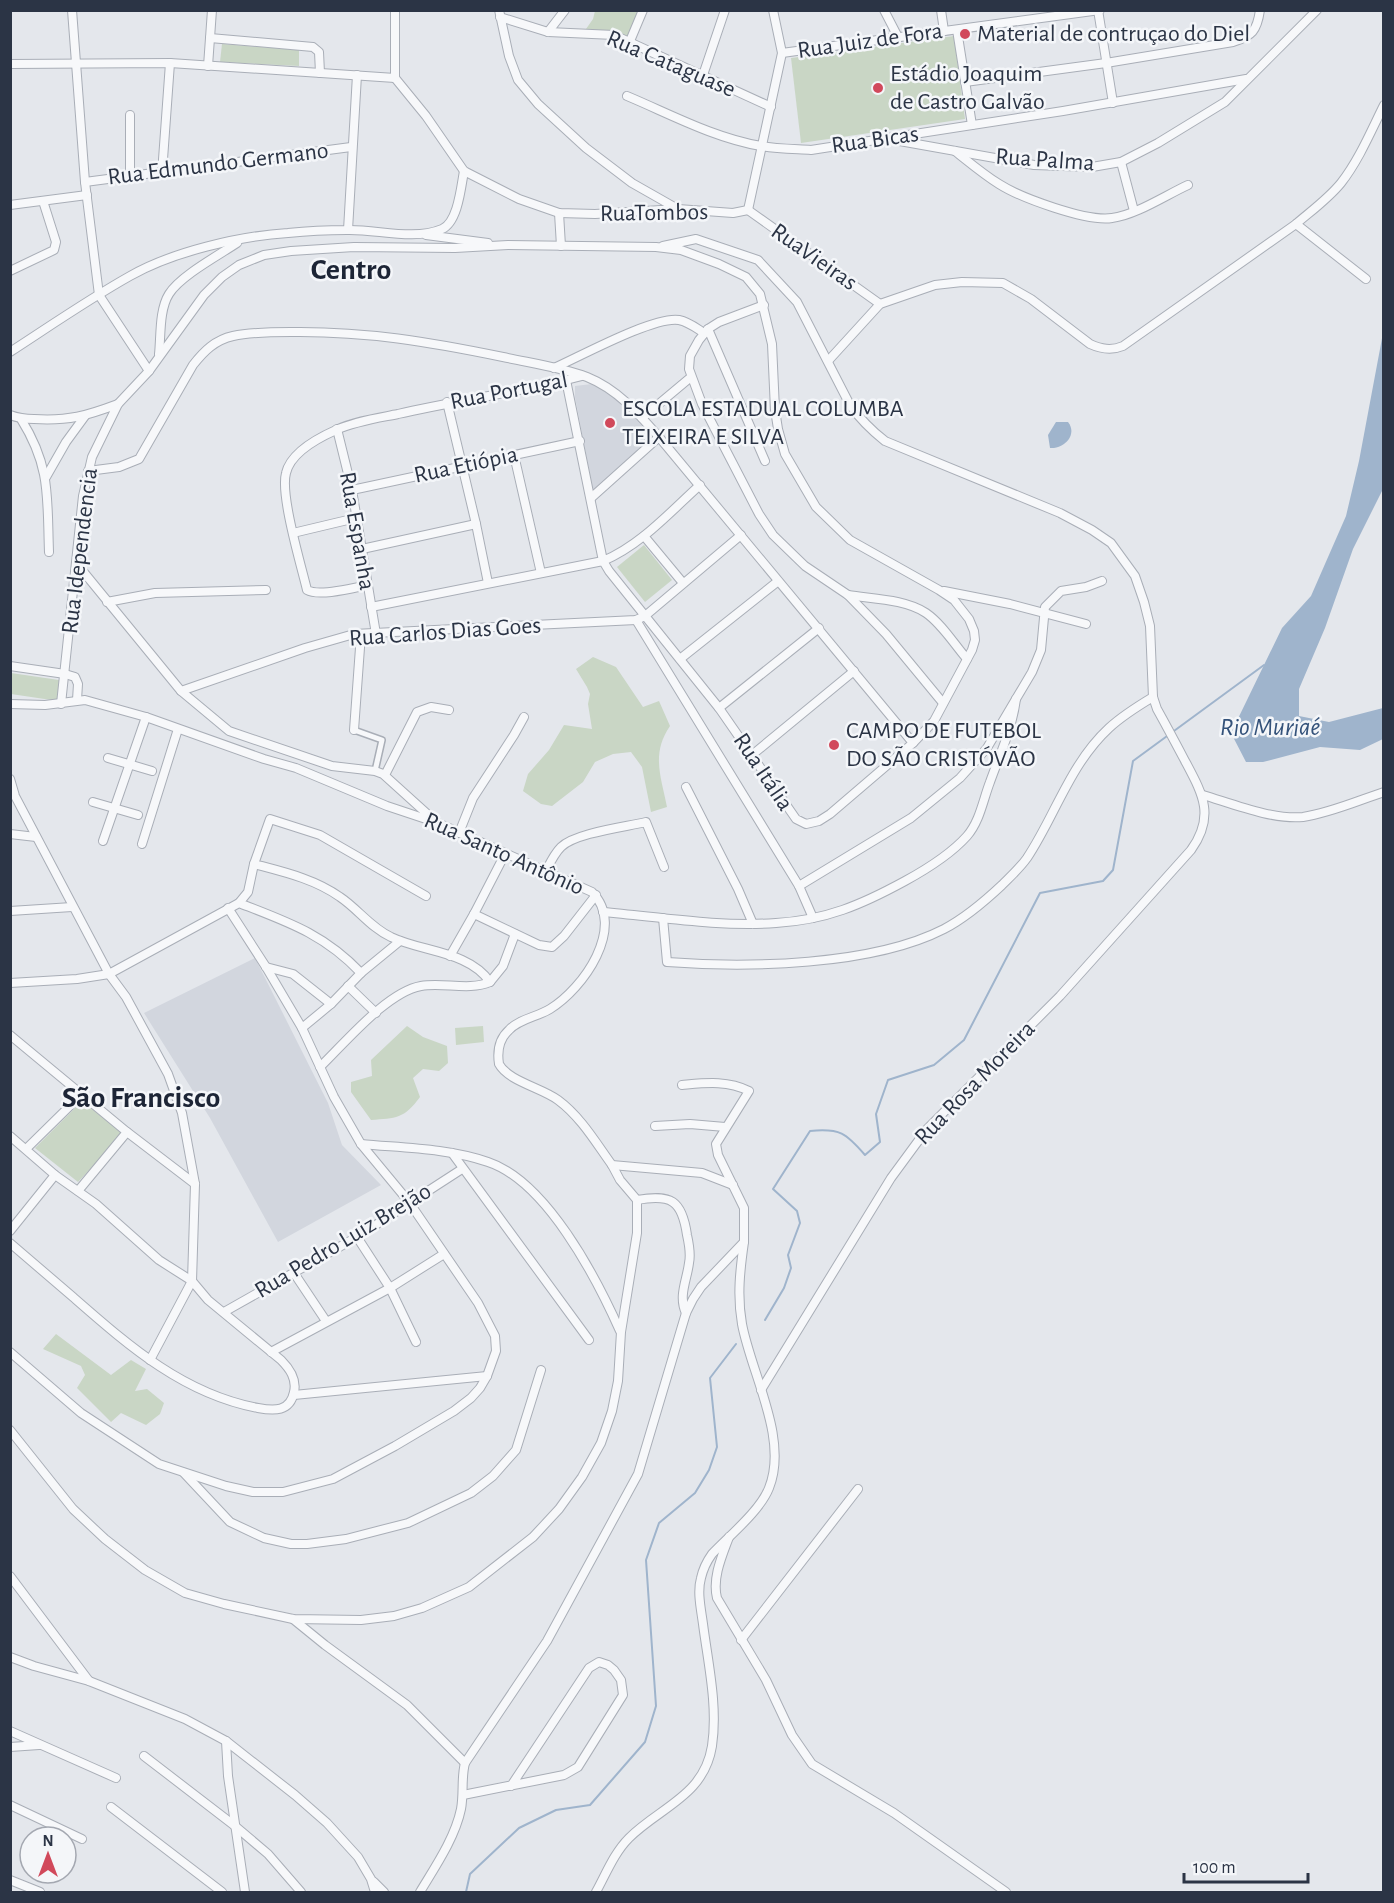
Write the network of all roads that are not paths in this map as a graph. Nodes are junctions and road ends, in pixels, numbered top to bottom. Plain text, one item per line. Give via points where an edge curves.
1 (72, 10) edge
2 (212, 10) edge
3 (394, 10) edge
4 (566, 10) edge
5 (643, 10) edge
6 (725, 10) edge
7 (772, 10) edge
8 (884, 10) edge
9 (941, 10) edge
10 (1260, 10) edge
11 (1317, 10) edge
12 (1099, 11) edge
13 (499, 14) edge
14 (957, 30) junction
15 (944, 31) junction
16 (548, 32) junction
17 (898, 37) junction
18 (210, 38) junction
19 (630, 41) junction
20 (782, 53) junction
21 (76, 63) junction
22 (170, 63) junction
23 (1107, 63) junction
24 (10, 64) edge
25 (208, 66) junction
26 (320, 73) junction
27 (357, 75) junction
28 (703, 75) junction
29 (395, 78) junction
30 (1246, 79) junction
31 (965, 82) junction
32 (627, 96) dead end
33 (1113, 103) junction
34 (1383, 105) edge
35 (771, 107) junction
36 (130, 115) dead end
37 (972, 125) junction
38 (890, 139) junction
39 (351, 147) junction
40 (764, 147) junction
41 (953, 150) junction
42 (1120, 162) junction
43 (464, 171) junction
44 (162, 173) junction
45 (130, 176) junction
46 (85, 182) junction
47 (1188, 185) dead end
48 (87, 195) junction
49 (43, 201) junction
50 (10, 205) edge
51 (678, 209) junction
52 (748, 210) junction
53 (1134, 211) junction
54 (559, 213) junction
55 (1296, 224) junction
56 (348, 230) junction
57 (417, 234) junction
58 (243, 238) junction
59 (508, 245) junction
60 (561, 246) junction
61 (656, 247) junction
62 (10, 272) edge
63 (1366, 279) dead end
64 (99, 295) junction
65 (880, 304) junction
66 (764, 305) junction
67 (706, 331) junction
68 (10, 352) edge
69 (158, 356) junction
70 (828, 361) junction
71 (554, 368) junction
72 (149, 371) junction
73 (584, 376) junction
74 (690, 377) junction
75 (566, 380) junction
76 (447, 402) junction
77 (118, 404) junction
78 (10, 415) edge
79 (86, 416) junction
80 (21, 418) junction
81 (642, 418) junction
82 (337, 429) junction
83 (659, 437) junction
84 (580, 441) junction
85 (514, 455) junction
86 (765, 461) dead end
87 (461, 466) junction
88 (88, 471) junction
89 (46, 477) junction
90 (700, 485) junction
91 (352, 490) junction
92 (591, 498) junction
93 (357, 518) junction
94 (476, 524) junction
95 (293, 533) junction
96 (741, 535) junction
97 (644, 536) junction
98 (362, 549) junction
99 (49, 552) dead end
100 (603, 561) junction
101 (77, 564) junction
102 (541, 573) junction
103 (1102, 581) dead end
104 (777, 582) junction
105 (488, 583) junction
106 (683, 583) junction
107 (368, 585) junction
108 (266, 590) dead end
109 (939, 590) junction
110 (848, 595) junction
111 (107, 602) junction
112 (371, 607) junction
113 (1043, 612) junction
114 (645, 616) junction
115 (636, 620) junction
116 (1086, 624) dead end
117 (819, 628) junction
118 (361, 634) junction
119 (376, 634) junction
120 (680, 659) junction
121 (967, 659) junction
122 (10, 666) edge
123 (854, 671) junction
124 (65, 674) junction
125 (181, 691) junction
126 (1153, 696) junction
127 (1016, 699) junction
128 (77, 700) junction
129 (943, 703) junction
130 (10, 704) edge
131 (61, 704) junction
132 (719, 708) junction
133 (449, 710) dead end
134 (146, 717) junction
135 (524, 717) dead end
136 (178, 729) junction
137 (354, 730) joint
138 (913, 743) junction
139 (752, 755) junction
140 (108, 758) dead end
141 (129, 764) junction
142 (152, 771) dead end
143 (375, 771) junction
144 (385, 775) junction
145 (10, 779) edge
146 (686, 787) dead end
147 (1383, 792) edge
148 (1203, 795) junction
149 (410, 797) junction
150 (93, 802) dead end
151 (115, 808) junction
152 (401, 810) junction
153 (138, 815) dead end
154 (438, 823) junction
155 (459, 833) junction
156 (10, 834) edge
157 (36, 837) junction
158 (103, 841) dead end
159 (142, 844) dead end
160 (505, 854) junction
161 (254, 864) junction
162 (664, 867) dead end
163 (546, 871) junction
164 (799, 886) junction
165 (596, 895) junction
166 (426, 896) dead end
167 (239, 903) junction
168 (72, 907) junction
169 (228, 908) junction
170 (10, 911) edge
171 (603, 912) junction
172 (474, 914) junction
173 (663, 918) junction
174 (813, 918) junction
175 (753, 924) junction
176 (515, 934) junction
177 (400, 941) junction
178 (450, 956) junction
179 (266, 967) junction
180 (361, 973) junction
181 (109, 974) junction
182 (490, 982) junction
183 (10, 983) edge
184 (348, 986) junction
185 (331, 1004) junction
186 (376, 1012) junction
187 (302, 1028) junction
188 (10, 1035) edge
189 (320, 1068) junction
190 (682, 1086) dead end
191 (82, 1094) junction
192 (655, 1126) dead end
193 (725, 1127) junction
194 (127, 1132) junction
195 (10, 1136) edge
196 (361, 1144) junction
197 (26, 1149) junction
198 (452, 1153) junction
199 (612, 1165) junction
200 (462, 1169) junction
201 (55, 1175) junction
202 (195, 1184) junction
203 (732, 1185) junction
204 (78, 1191) junction
205 (636, 1200) junction
206 (409, 1202) junction
207 (10, 1231) edge
208 (357, 1237) junction
209 (744, 1242) junction
210 (10, 1243) edge
211 (444, 1254) junction
212 (294, 1273) junction
213 (192, 1281) junction
214 (390, 1288) junction
215 (224, 1312) junction
216 (686, 1313) junction
217 (326, 1321) junction
218 (621, 1332) junction
219 (590, 1340) dead end
220 (416, 1342) dead end
221 (10, 1352) edge
222 (271, 1352) junction
223 (150, 1360) junction
224 (541, 1370) dead end
225 (487, 1376) junction
226 (761, 1390) junction
227 (294, 1395) junction
228 (10, 1430) edge
229 (183, 1472) junction
230 (858, 1489) dead end
231 (729, 1536) junction
232 (10, 1576) edge
233 (293, 1619) junction
234 (741, 1640) junction
235 (10, 1657) edge
236 (89, 1681) junction
237 (10, 1731) edge
238 (226, 1741) junction
239 (41, 1745) junction
240 (10, 1747) edge
241 (144, 1756) dead end
242 (465, 1763) junction
243 (116, 1778) dead end
244 (511, 1786) junction
245 (463, 1795) junction
246 (10, 1805) edge
247 (111, 1807) dead end
248 (235, 1826) junction
249 (82, 1839) dead end
250 (371, 1879) junction
251 (12, 1882) edge
252 (40, 1893) edge
253 (222, 1893) edge
254 (245, 1893) edge
255 (301, 1893) edge
256 (375, 1893) edge
257 (384, 1893) edge
258 (420, 1893) edge
259 (596, 1893) edge
260 (1006, 1893) edge

1 - 21 street
2 - 18 street
3 - 29 street
4 - 16 street
5 - 19 street
6 - 28 street
7 - 20 street
8 - 17 street
9 - 15 street
10 - 23 street via 1258,23 1247,37 1233,42
11 - 30 street
12 - 14 street, Rua Juiz de Fora
12 - 23 street
13 - 16 street, Rua Cataguase
13 - 51 street via 519,80 538,104 601,160
14 - 15 street, Rua Juiz de Fora
14 - 31 street
15 - 17 street, Rua Juiz de Fora
16 - 19 street, Rua Cataguase via 598,33
17 - 20 street, Rua Juiz de Fora
18 - 25 street
18 - 26 street via 313,47 319,52
19 - 28 street, Rua Cataguase
20 - 35 street
21 - 22 street
21 - 24 street
21 - 46 street
22 - 25 street
22 - 44 street
23 - 31 street
23 - 33 street
25 - 26 street
26 - 27 street
27 - 29 street
27 - 39 street
28 - 35 street, Rua Cataguase
29 - 43 street
30 - 33 street, Rua Bicas
30 - 42 street, Rua Palma via 1224,102
31 - 37 street
32 - 40 street, Rua Bicas via 716,134
33 - 37 street, Rua Bicas
34 - 55 street via 1341,183
35 - 40 street
36 - 45 street
37 - 38 street, Rua Bicas
38 - 40 street, Rua Bicas via 811,150
38 - 41 street, Rua Palma
39 - 44 street, Rua Edmundo Germano
39 - 56 street
40 - 52 street
41 - 42 street, Rua Palma via 1034,165 1092,167
41 - 53 street via 1000,185 1061,209 1102,219
42 - 53 street
43 - 54 street, RuaTombos via 519,199
43 - 57 street via 450,224 441,230
44 - 45 street, Rua Edmundo Germano
45 - 46 street, Rua Edmundo Germano
46 - 48 street
47 - 53 street
48 - 49 street
48 - 64 street
49 - 50 street
49 - 62 street via 56,246
51 - 52 street, RuaTombos via 733,213
51 - 54 street, RuaTombos
52 - 65 street, RuaVieiras
54 - 60 street
55 - 63 street
55 - 65 street via 1116,349 1100,349 1090,344 1031,299 1003,284 935,285
56 - 57 street
56 - 58 street
57 - 59 street
58 - 64 street via 166,260
58 - 69 street via 177,284 169,294
59 - 60 street
59 - 69 street via 354,247 264,255 222,277
60 - 61 street
61 - 66 street via 699,256 746,278
61 - 70 street via 696,239 758,260 797,302
64 - 68 street
64 - 72 street
65 - 70 street
66 - 67 street via 729,317
66 - 109 street, Rua Itália via 774,358 778,429 785,454 816,507 850,540
67 - 71 street via 681,320 650,323
67 - 74 street via 690,356
67 - 86 street
69 - 72 street
70 - 126 street via 855,413 885,441 1060,513 1111,543 1135,576 1144,602
71 - 73 street
71 - 88 street via 421,340 369,334 231,336 214,343 193,364 139,459 119,467
72 - 77 street
73 - 75 street, Rua Portugal
73 - 81 street, Rua Portugal via 611,389
74 - 81 street
74 - 110 street via 753,504 773,535 805,566
75 - 76 street, Rua Portugal
75 - 84 street
76 - 82 street, Rua Portugal
76 - 87 street
77 - 79 street
77 - 88 street, Rua Idependencia
78 - 80 street
79 - 80 street via 64,420
79 - 89 street
80 - 89 street via 35,441
81 - 83 street, Rua Portugal
82 - 91 street, Rua Espanha
82 - 95 street, Rua Portugal via 313,441 288,467 285,483
83 - 90 street, Rua Portugal
83 - 92 street
84 - 85 street, Rua Etiópia
84 - 92 street
85 - 87 street, Rua Etiópia
85 - 102 street
87 - 91 street, Rua Etiópia
87 - 94 street
88 - 101 street, Rua Idependencia
89 - 99 street
90 - 96 street, Rua Portugal
90 - 97 street
91 - 93 street, Rua Espanha
92 - 100 street
93 - 95 street
93 - 98 street, Rua Espanha
94 - 98 street
94 - 105 street
95 - 107 street, Rua Portugal via 309,592
96 - 104 street, Rua Portugal
96 - 106 street, Rua Carlos Dias Goes
97 - 100 street
97 - 106 street
98 - 107 street, Rua Espanha
100 - 102 street
100 - 114 street, Rua Itália
101 - 111 street
101 - 124 street, Rua Idependencia
102 - 105 street
103 - 113 street via 1061,591
104 - 117 street, Rua Portugal
104 - 120 street
105 - 112 street
106 - 114 street, Rua Carlos Dias Goes
107 - 112 street, Rua Espanha
108 - 111 street via 155,593
109 - 113 street
109 - 121 street, Rua Itália via 954,600 974,631 975,640
110 - 121 street via 925,612
110 - 129 street
111 - 125 street
112 - 119 street, Rua Espanha
113 - 116 street
113 - 127 street via 1039,657
114 - 115 street, Rua Carlos Dias Goes
114 - 120 street, Rua Itália
115 - 119 street, Rua Carlos Dias Goes
115 - 164 street
117 - 123 street, Rua Portugal
117 - 132 street
118 - 119 street, Rua Carlos Dias Goes
118 - 125 street, Rua Carlos Dias Goes via 305,648
118 - 137 street
120 - 132 street, Rua Itália
121 - 129 street, Rua Itália
122 - 124 street
123 - 138 street, Rua Portugal
123 - 139 street
124 - 128 street via 76,680
124 - 131 street, Rua Idependencia
125 - 143 street via 229,731 332,766
126 - 148 street
126 - 173 street via 1110,727 1090,749 1022,865 987,899 945,929 899,946 853,955 786,963 698,964 667,962
127 - 164 street via 987,748 942,794 911,818
127 - 174 street via 1011,728 979,816 967,836 925,870 866,903
128 - 131 street
128 - 134 street, Rua Santo Antônio
129 - 138 street, Rua Itália via 934,721
130 - 131 street
132 - 139 street, Rua Itália
133 - 144 street via 431,707 417,712
134 - 136 street, Rua Santo Antônio
134 - 141 street
135 - 155 street via 473,798
136 - 152 street, Rua Santo Antônio via 296,768
136 - 159 street
137 - 143 street via 382,740
138 - 139 street, Rua Itália via 830,814 810,824 796,819
140 - 141 street
141 - 142 street
141 - 151 street
143 - 144 street
144 - 149 street
145 - 157 street
146 - 175 street
147 - 148 street via 1303,817 1255,810
148 - 226 street, Rua Rosa Moreira via 1203,828 1191,850 1060,996 927,1129 891,1178
149 - 152 street
149 - 154 street
150 - 151 street
151 - 153 street
151 - 158 street
152 - 154 street, Rua Santo Antônio
154 - 155 street, Rua Santo Antônio
155 - 160 street, Rua Santo Antônio
156 - 157 street
157 - 168 street
160 - 163 street, Rua Santo Antônio
160 - 172 street
161 - 166 street via 270,819 320,835
161 - 167 street via 248,892
161 - 177 street via 327,888 378,929
162 - 163 street via 646,822 568,842
163 - 165 street, Rua Santo Antônio
164 - 174 street
165 - 171 street, Rua Santo Antônio
165 - 176 street via 552,947
167 - 169 street
167 - 180 street via 315,934
168 - 170 street
168 - 181 street
169 - 179 street
169 - 181 street
171 - 173 street
171 - 199 street, Rua Santo Antônio via 603,937 588,971 564,999 510,1028 498,1046 497,1056 506,1073 557,1100 573,1114
172 - 176 street
172 - 178 street
173 - 175 street
174 - 175 street
176 - 182 street via 502,966
177 - 178 street
177 - 180 street
178 - 182 street via 476,967
179 - 185 street via 293,974
179 - 187 street
180 - 184 street
181 - 183 street
181 - 202 street via 168,1074 182,1113
182 - 186 street via 478,986 438,984 411,988
184 - 185 street
184 - 186 street
185 - 187 street
186 - 189 street
187 - 189 street
188 - 191 street
189 - 196 street
190 - 193 street via 716,1082 749,1091
191 - 194 street
191 - 197 street
192 - 193 street
193 - 203 street via 716,1148
194 - 202 street
194 - 204 street
195 - 197 street
196 - 198 street
196 - 206 street
197 - 201 street
198 - 200 street
198 - 218 street via 502,1169 544,1203 597,1284
199 - 203 street via 702,1173
199 - 205 street
200 - 206 street, Rua Pedro Luiz Brejão
200 - 219 street
201 - 204 street
201 - 207 street
202 - 213 street
203 - 209 street via 744,1208
204 - 213 street via 159,1260
205 - 216 street via 667,1199 682,1211 690,1249 682,1300
205 - 218 street via 637,1233
206 - 208 street, Rua Pedro Luiz Brejão
206 - 211 street
208 - 212 street, Rua Pedro Luiz Brejão
208 - 214 street
209 - 216 street via 701,1287
209 - 226 street via 739,1307
210 - 223 street
211 - 214 street
211 - 225 street via 495,1336 496,1351
212 - 215 street, Rua Pedro Luiz Brejão
212 - 217 street
213 - 215 street
213 - 223 street
214 - 217 street
214 - 220 street
215 - 222 street
216 - 242 street via 638,1474 547,1641
217 - 222 street
218 - 233 street via 618,1381 601,1443 559,1509 533,1537 469,1587 423,1608 361,1620
221 - 229 street via 112,1435 159,1464
222 - 227 street via 288,1368 294,1381
223 - 227 street via 198,1389 243,1405 279,1410
224 - 229 street via 516,1450 471,1493 408,1523 346,1539 307,1544 264,1538 230,1522
225 - 227 street
225 - 229 street via 480,1389 454,1412 333,1479 283,1492 253,1492
226 - 231 street via 770,1422 775,1467 765,1496
228 - 233 street via 73,1509 145,1570 185,1593
230 - 234 street
231 - 234 street via 715,1590
231 - 259 street via 705,1564 700,1580 714,1729 705,1768 679,1802 621,1847
232 - 236 street
233 - 242 street via 407,1705
234 - 260 street via 766,1680 797,1744 812,1764 894,1813
235 - 236 street
236 - 238 street via 186,1719
237 - 239 street
238 - 248 street
238 - 250 street via 327,1823
239 - 240 street
239 - 243 street
241 - 248 street
242 - 245 street
244 - 244 street via 579,1681 596,1663 614,1670 621,1680 623,1695 578,1767 564,1775
244 - 245 street
245 - 258 street via 457,1822
246 - 249 street
247 - 253 street
248 - 254 street
248 - 255 street via 277,1863
250 - 256 street
250 - 257 street
251 - 252 street

